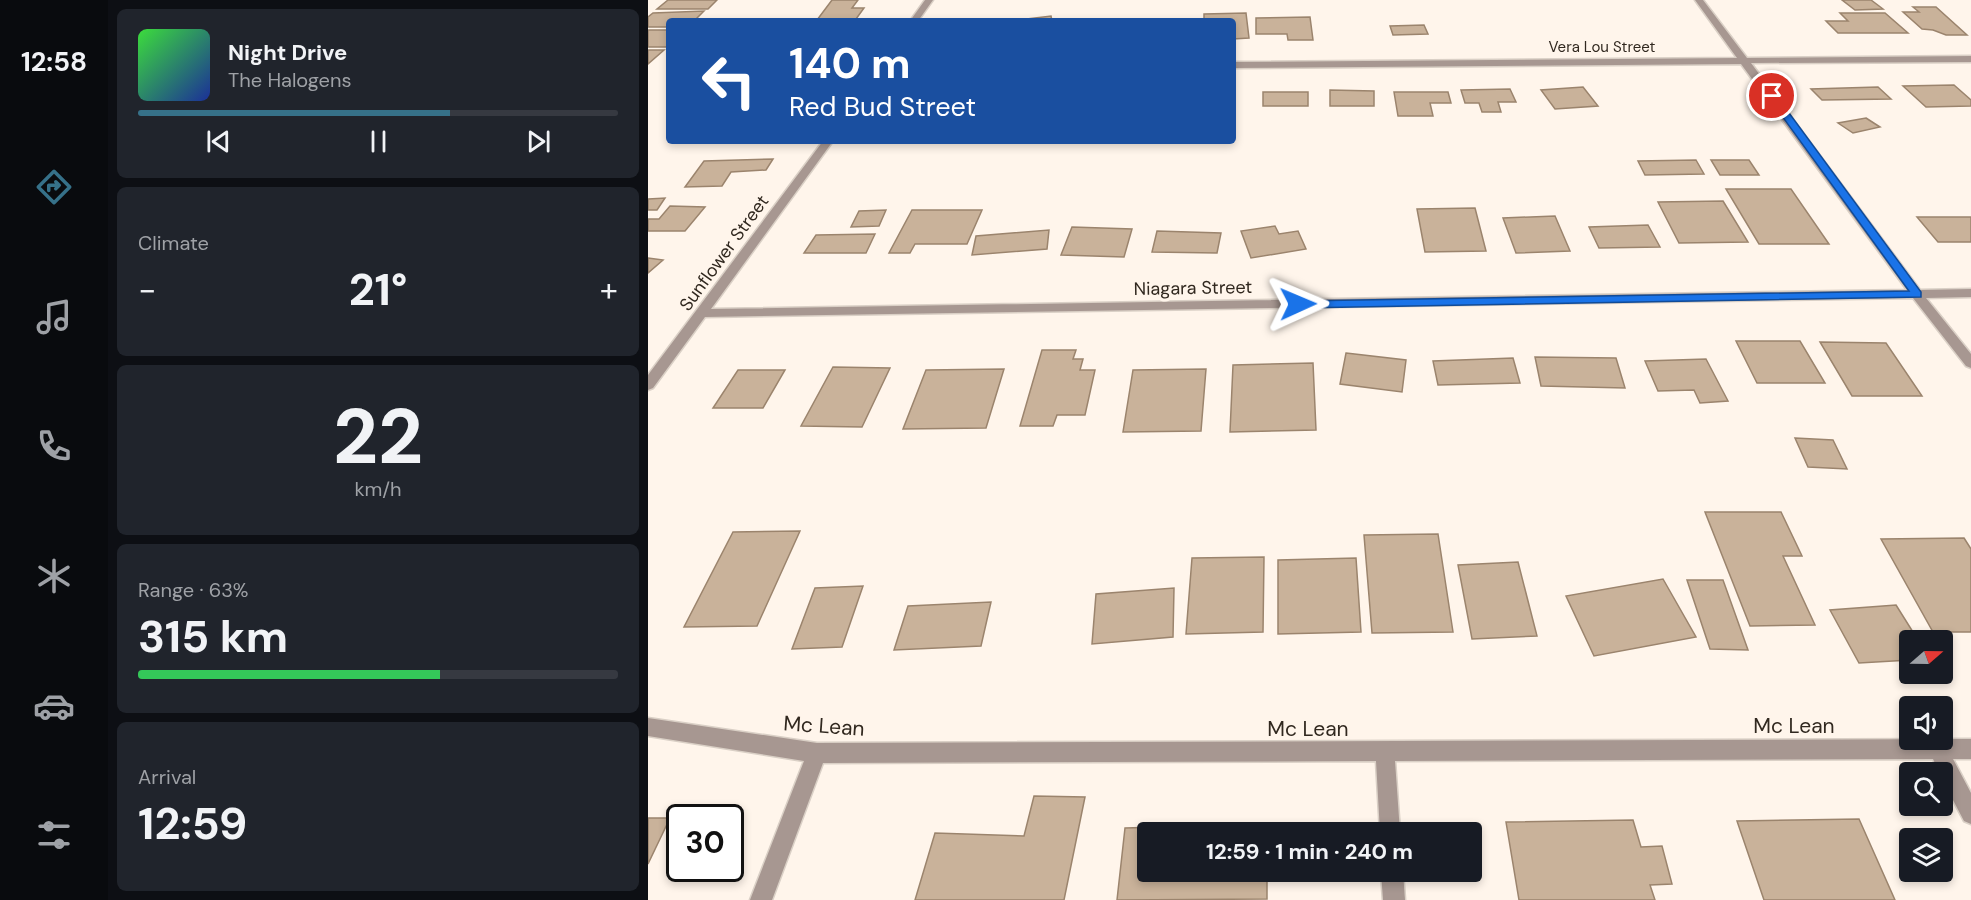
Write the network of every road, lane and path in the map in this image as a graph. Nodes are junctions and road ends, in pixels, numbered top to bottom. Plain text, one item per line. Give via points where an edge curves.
1 (929, 0) edge
2 (1700, 0) edge
3 (916, 18) edge
4 (1971, 59) edge
5 (1747, 61) junction
6 (1236, 65) edge
7 (826, 144) edge
8 (1971, 293) edge
9 (1917, 295) junction
10 (703, 313) junction
11 (1971, 363) edge
12 (648, 385) edge
13 (648, 727) edge
14 (1899, 749) edge
15 (1953, 749) edge
16 (1971, 749) edge
17 (1939, 750) edge
18 (817, 753) junction
19 (1385, 753) junction
20 (1971, 814) edge
21 (1389, 822) edge
22 (1393, 882) edge
23 (761, 900) edge
24 (1394, 900) edge

1 - 3 street
2 - 5 street
4 - 5 street, Vera Lou Street
5 - 6 street, Vera Lou Street
5 - 9 street
7 - 10 street, Sunflower Street
8 - 9 street, Niagara Street
9 - 10 street, Niagara Street
9 - 11 street
10 - 12 street, Sunflower Street
13 - 18 street, Mc Lean
14 - 19 street, Mc Lean
15 - 16 street, Mc Lean
17 - 20 street
18 - 19 street, Mc Lean
18 - 23 street
19 - 21 street
22 - 24 street

